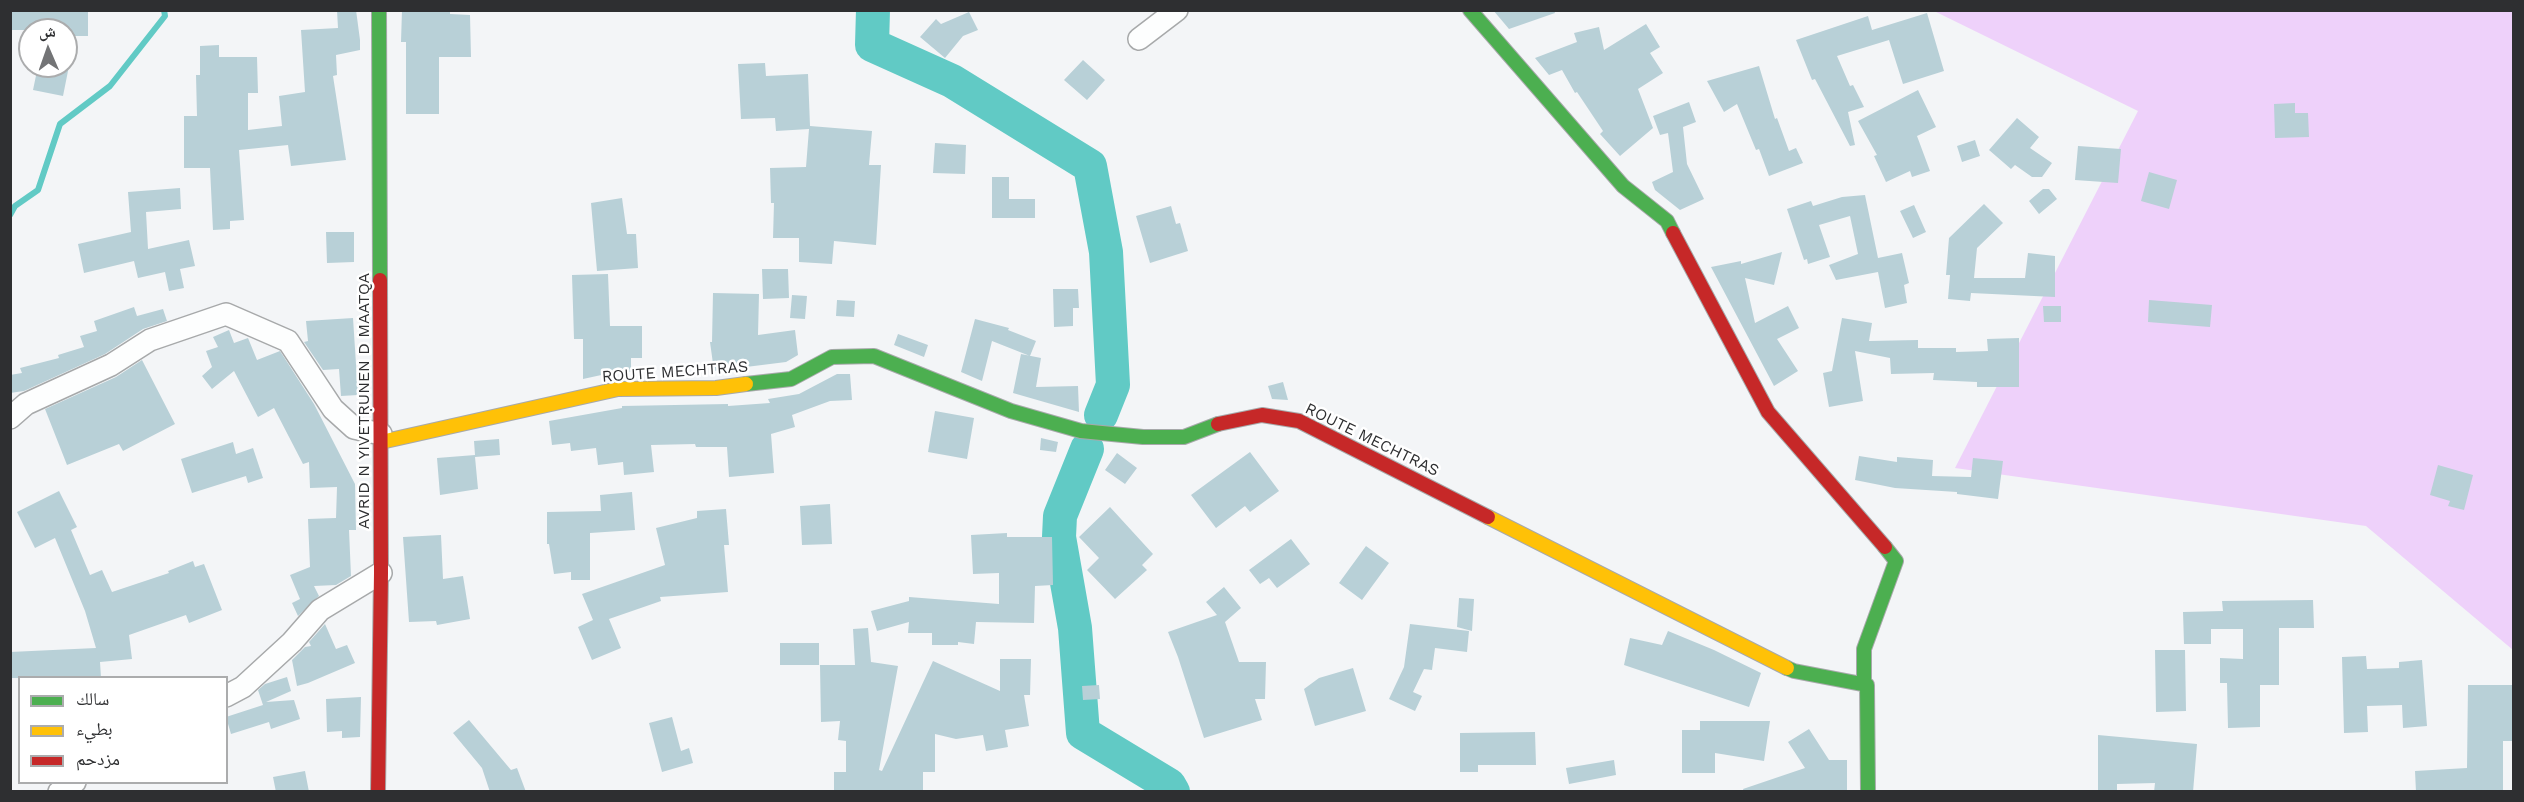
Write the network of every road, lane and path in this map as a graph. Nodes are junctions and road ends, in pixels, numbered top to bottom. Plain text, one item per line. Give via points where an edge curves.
1 (379, 10) edge
2 (1177, 10) edge
3 (1470, 10) edge
4 (1139, 39) dead end
5 (10, 418) edge
6 (381, 438) junction
7 (381, 573) junction
8 (1864, 684) junction
9 (228, 695) edge
10 (73, 784) edge
11 (59, 792) edge
12 (378, 792) edge
13 (1868, 792) edge

1 - 6 street, AVRID N YIVETṚUNEN D MAATQA
2 - 4 street
3 - 8 street via 1623,186 1667,220 1768,411 1896,561 1864,650
5 - 6 street via 26,404 111,365 150,340 226,314 288,341 333,409 354,428
6 - 7 street, AVRID N YIVETṚUNEN D MAATQA
6 - 8 street, ROUTE MECHTRAS via 618,389 716,388 791,379 832,357 874,356 1011,411 1081,431 1184,437 1215,425 1262,415 1299,421 1794,671
7 - 9 street via 320,610 251,680
7 - 12 street, AVRID N YIVETṚUNEN D MAATQA
8 - 13 street via 1868,685
10 - 11 street

